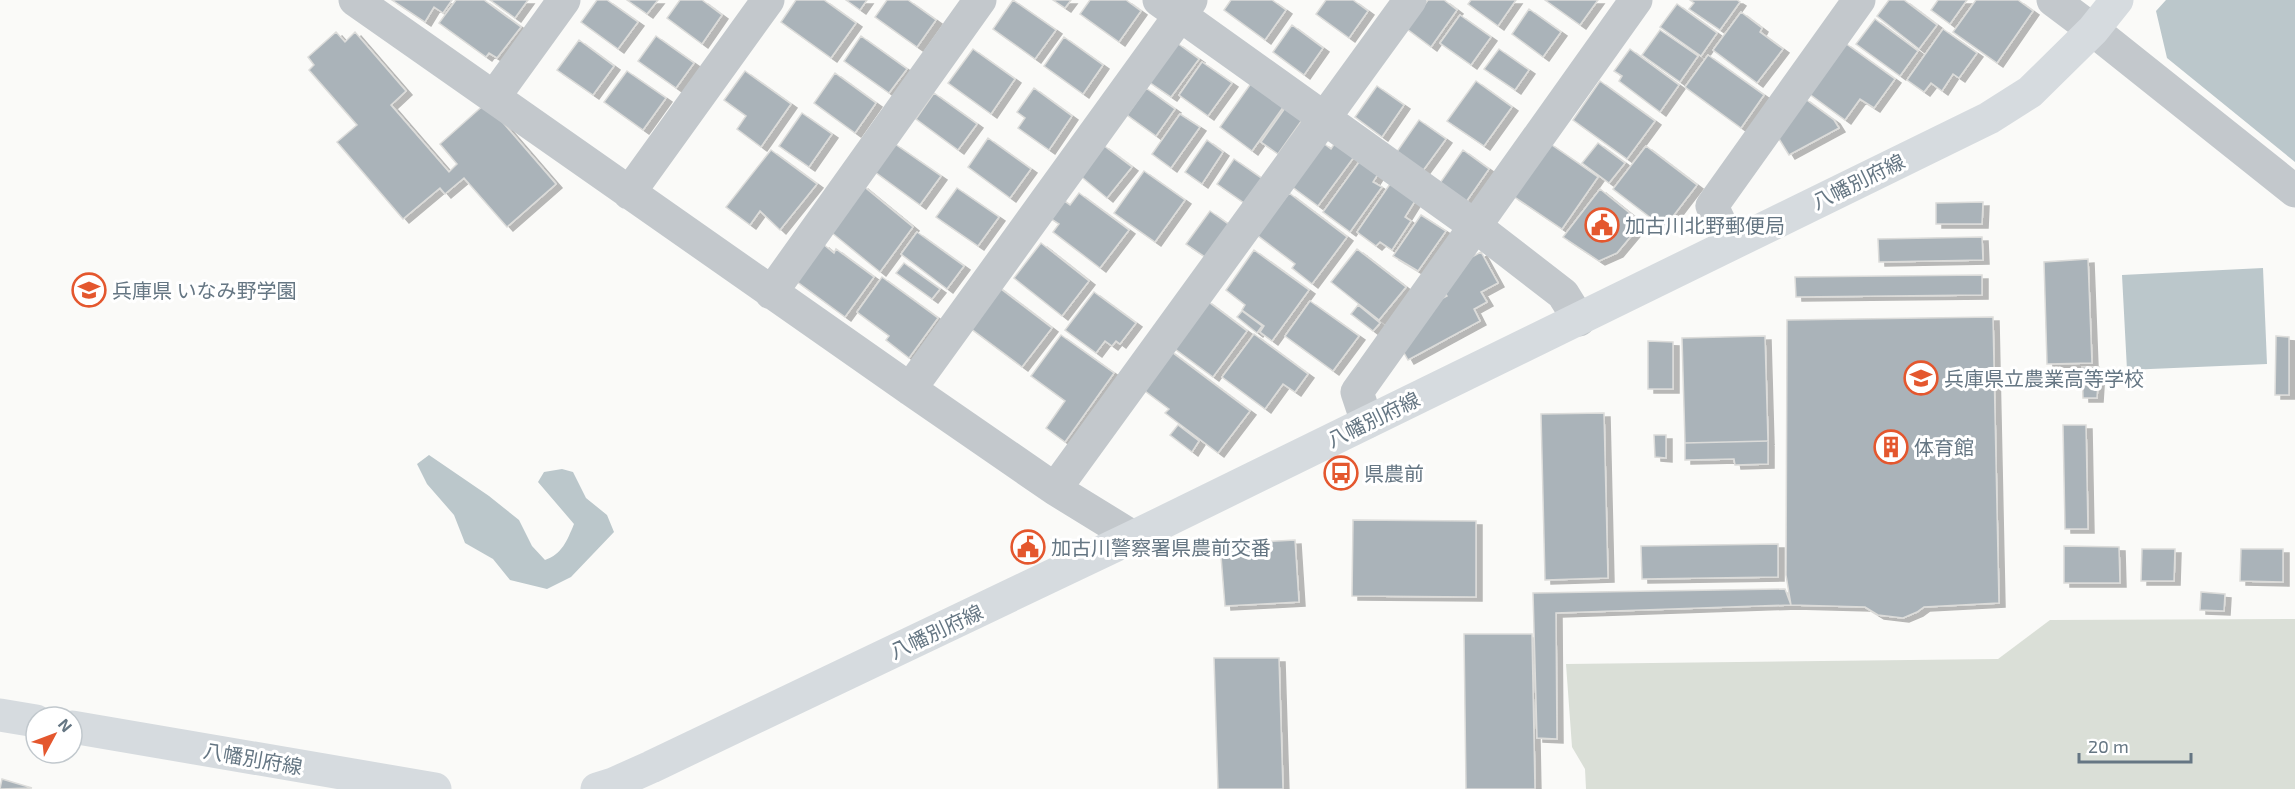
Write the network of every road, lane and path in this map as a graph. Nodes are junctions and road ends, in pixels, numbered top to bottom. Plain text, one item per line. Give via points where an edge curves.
1 (355, 0) edge
2 (564, 0) edge
3 (768, 0) edge
4 (980, 0) edge
5 (1410, 0) edge
6 (1636, 0) edge
7 (1859, 0) edge
8 (2053, 0) edge
9 (2116, 0) edge
10 (1177, 5) edge
11 (2093, 30) junction
12 (494, 97) junction
13 (1324, 118) junction
14 (2295, 191) edge
15 (629, 193) junction
16 (1475, 226) junction
17 (1730, 244) junction
18 (771, 293) junction
19 (1579, 320) junction
20 (910, 389) junction
21 (1367, 422) junction
22 (1055, 489) junction
23 (1133, 537) junction
24 (0, 715) edge
25 (24, 719) edge
26 (84, 729) edge
27 (435, 789) edge
28 (597, 789) edge

1 - 12 street
2 - 12 street
3 - 15 street
4 - 18 street
5 - 13 street
6 - 16 street
7 - 17 street via 1712,207
8 - 11 street
9 - 11 main road, 八幡別府線
10 - 13 street
10 - 20 street
11 - 14 street
11 - 17 main road, 八幡別府線 via 2030,92 1989,118
12 - 15 street
13 - 16 street
13 - 22 street
15 - 18 street
16 - 19 street via 1563,294
16 - 21 street via 1357,392
17 - 19 main road, 八幡別府線
18 - 20 street
19 - 21 main road, 八幡別府線
20 - 22 street
21 - 23 main road, 八幡別府線
22 - 23 street
23 - 28 main road, 八幡別府線 via 651,767
24 - 25 main road
26 - 27 main road, 八幡別府線

